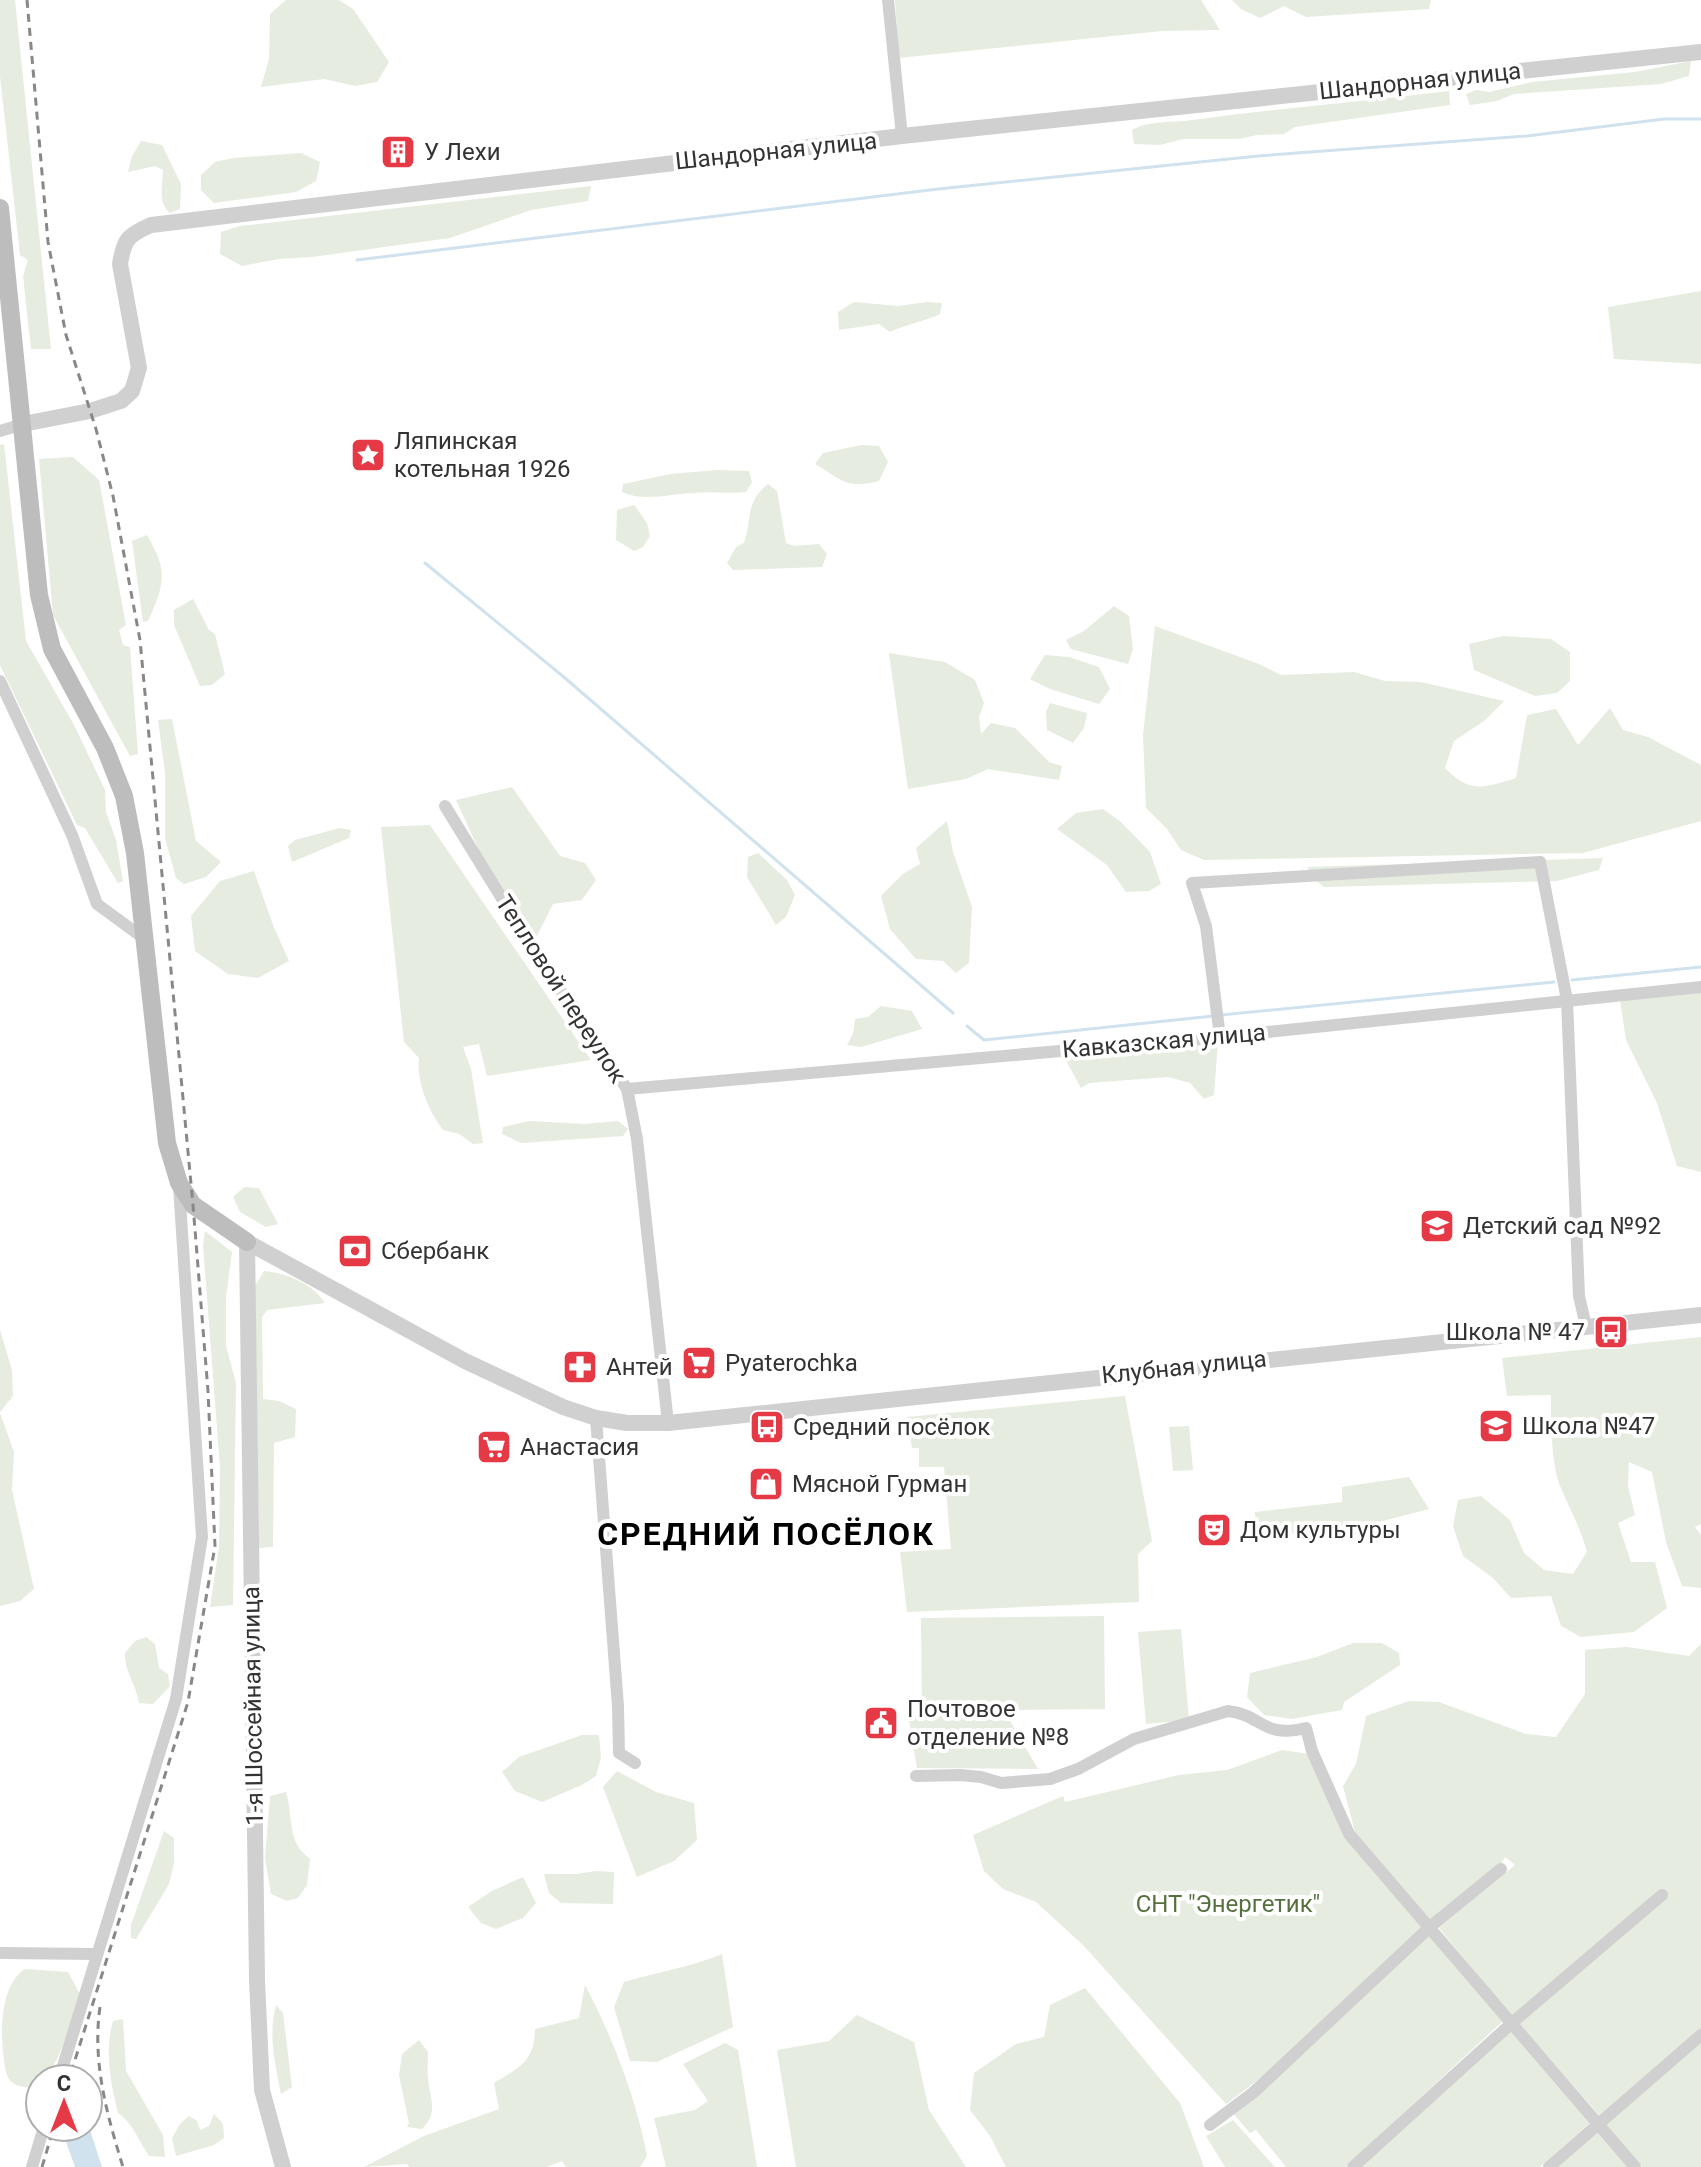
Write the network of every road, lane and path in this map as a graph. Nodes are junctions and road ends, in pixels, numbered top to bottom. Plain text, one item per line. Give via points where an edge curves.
1 (888, 0) edge
2 (1701, 52) edge
3 (902, 136) junction
4 (0, 208) edge
5 (7, 360) edge
6 (23, 424) junction
7 (0, 431) edge
8 (0, 681) edge
9 (445, 806) dead end
10 (142, 937) junction
11 (1701, 987) edge
12 (1567, 1000) junction
13 (1220, 1031) junction
14 (627, 1089) junction
15 (179, 1183) junction
16 (247, 1242) junction
17 (1701, 1315) edge
18 (1586, 1326) junction
19 (596, 1418) junction
20 (668, 1423) junction
21 (635, 1763) dead end
22 (916, 1776) dead end
23 (1501, 1869) dead end
24 (1662, 1895) dead end
25 (1430, 1927) junction
26 (0, 1953) edge
27 (97, 1954) junction
28 (1513, 2022) junction
29 (1701, 2035) edge
30 (64, 2063) edge
31 (1597, 2124) junction
32 (1210, 2125) dead end
33 (39, 2143) edge
34 (32, 2167) edge
35 (283, 2167) edge
36 (1353, 2167) edge
37 (1549, 2167) edge
38 (1635, 2167) edge

1 - 3 street
2 - 3 street, Шандорная улица
3 - 6 street, Шандорная улица via 151,225 131,234 120,264 139,368 132,391 121,401 90,411
4 - 5 main road
5 - 6 main road
6 - 7 street
6 - 10 main road via 44,622 52,649 105,748 124,796
8 - 10 street via 72,835 97,904
9 - 14 street, Тепловой переулок
10 - 15 main road via 167,1143
11 - 12 street, Кавказская улица
12 - 13 street, Кавказская улица
12 - 13 street via 1540,862 1192,883 1206,926
12 - 18 street via 1579,1296
13 - 14 street, Кавказская улица
14 - 20 street, Тепловой переулок
15 - 16 main road via 193,1205
15 - 27 street via 202,1537 176,1699
16 - 19 street, Клубная улица via 465,1361
16 - 35 street, 1-я Шоссейная улица via 258,1996 262,2090
17 - 18 street, Клубная улица
18 - 20 street, Клубная улица
19 - 20 street, Клубная улица
19 - 21 street via 619,1753
22 - 25 street via 971,1776 1001,1783 1050,1779 1134,1739 1228,1711 1277,1732 1306,1728 1349,1834
23 - 25 street
24 - 28 street
25 - 28 street
25 - 32 street via 1265,2081
26 - 27 street
27 - 30 street
28 - 31 street
28 - 36 street
29 - 31 street
31 - 37 street
31 - 38 street
33 - 34 street

